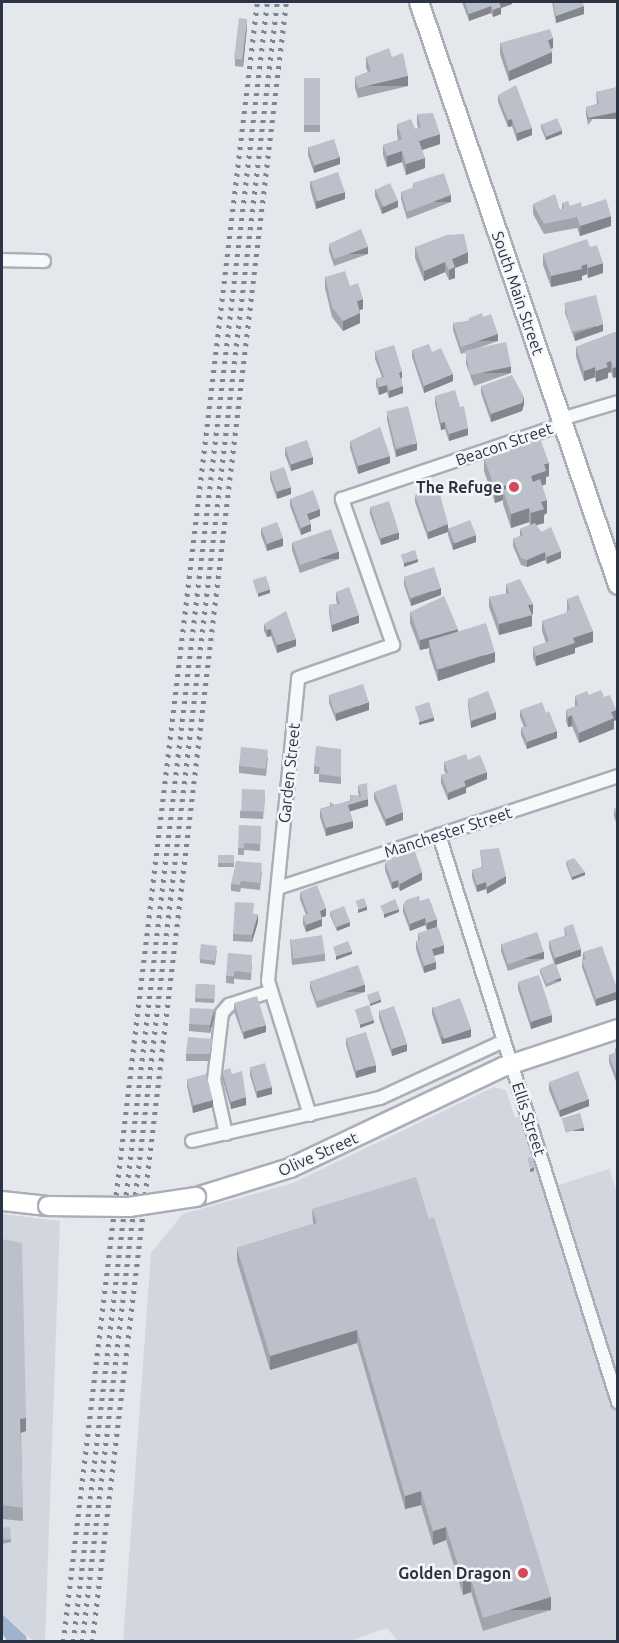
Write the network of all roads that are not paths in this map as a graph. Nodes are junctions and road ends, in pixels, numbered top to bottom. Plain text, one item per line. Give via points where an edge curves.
1 (419, 2) edge
2 (2, 260) edge
3 (44, 261) dead end
4 (618, 402) edge
5 (562, 422) junction
6 (342, 499) joint
7 (618, 585) edge
8 (618, 776) edge
9 (439, 835) junction
10 (278, 888) junction
11 (269, 992) junction
12 (618, 1029) edge
13 (504, 1041) junction
14 (511, 1064) junction
15 (310, 1115) junction
16 (226, 1134) junction
17 (192, 1141) dead end
18 (2, 1201) edge
19 (618, 1402) edge

1 - 5 main road, South Main Street
2 - 3 street
4 - 5 street, Beacon Street
5 - 6 street, Beacon Street
5 - 7 main road, South Main Street
6 - 10 street, Garden Street via 393,645 298,678
8 - 9 street, Manchester Street
9 - 10 street, Manchester Street
9 - 13 street, Ellis Street
10 - 11 street, Garden Street
11 - 15 street, Garden Street
11 - 16 street via 229,1005 222,1013 214,1080
12 - 14 main road, Olive Street
13 - 14 street, Ellis Street
13 - 15 street, Olive Street via 405,1089
14 - 18 main road, Olive Street, bridge via 290,1168 196,1197 129,1207
14 - 19 street, Ellis Street
15 - 16 street, Olive Street
16 - 17 street, Olive Street

